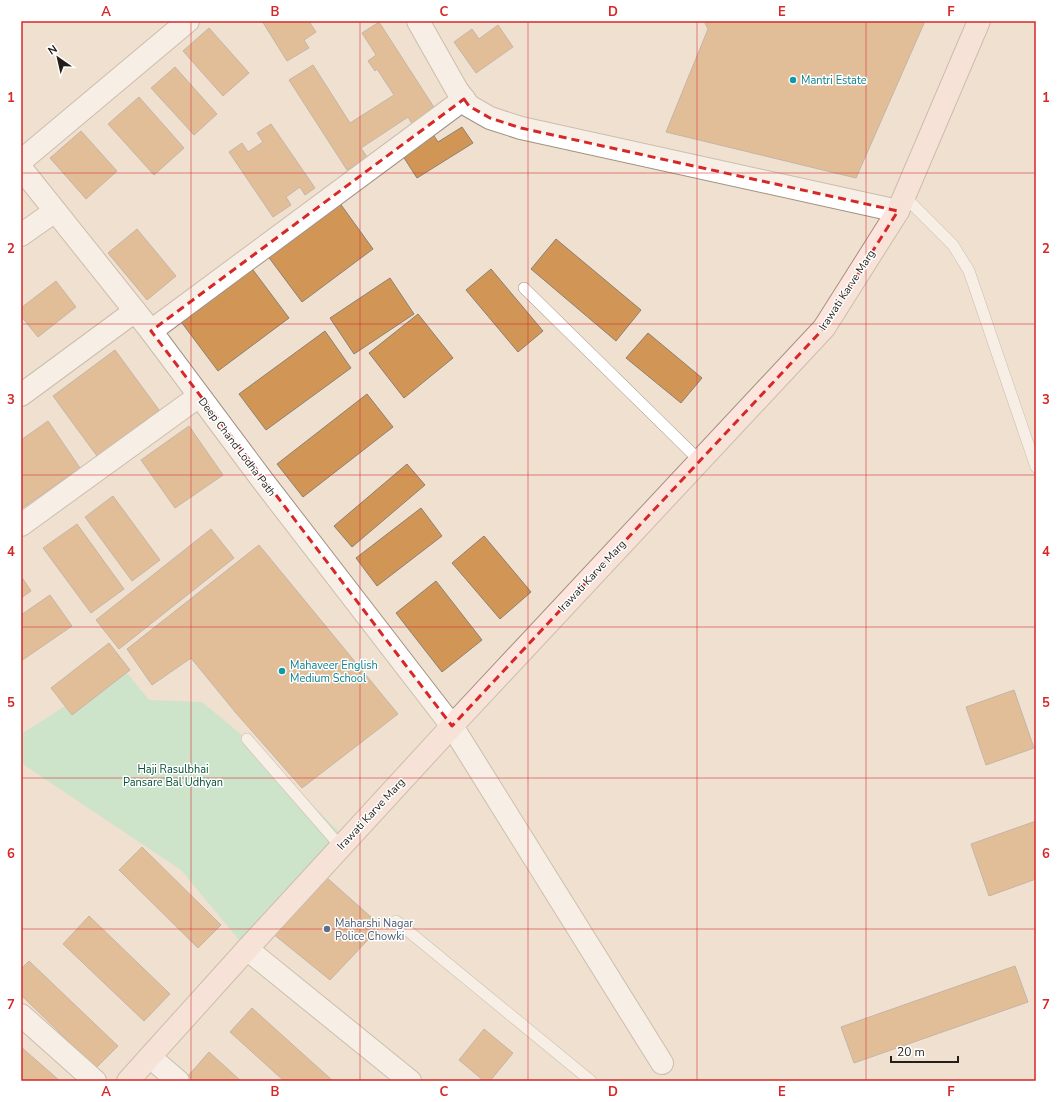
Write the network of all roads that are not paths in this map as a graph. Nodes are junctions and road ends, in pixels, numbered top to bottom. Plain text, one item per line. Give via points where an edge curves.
1 (188, 21) edge
2 (418, 21) edge
3 (979, 21) edge
4 (464, 99) junction
5 (21, 161) edge
6 (21, 168) edge
7 (901, 204) junction
8 (55, 211) junction
9 (21, 235) edge
10 (524, 288) dead end
11 (135, 311) junction
12 (151, 331) junction
13 (21, 395) edge
14 (199, 396) junction
15 (700, 461) junction
16 (1036, 467) edge
17 (21, 525) edge
18 (452, 726) junction
19 (247, 739) dead end
20 (341, 847) junction
21 (396, 921) dead end
22 (248, 949) junction
23 (21, 1015) edge
24 (150, 1057) junction
25 (662, 1063) dead end
26 (95, 1081) edge
27 (128, 1081) edge
28 (178, 1081) edge
29 (410, 1081) edge
30 (591, 1081) edge

1 - 5 street
2 - 4 street
3 - 7 main road, Irawati Karve Marg
4 - 7 street via 469,106 490,118 522,128
4 - 12 street
6 - 8 street, Deep Chand Lodha Path
7 - 15 main road, Irawati Karve Marg via 824,328
7 - 16 lane via 953,245 968,271
8 - 9 street
8 - 11 street, Deep Chand Lodha Path
10 - 15 lane
11 - 12 street, Deep Chand Lodha Path
11 - 13 street
12 - 14 street, Deep Chand Lodha Path
14 - 17 street
14 - 18 street, Deep Chand Lodha Path
15 - 18 main road, Irawati Karve Marg
18 - 20 main road, Irawati Karve Marg
18 - 25 street, Deep Chand Lodha Path
19 - 20 lane
20 - 22 main road, Irawati Karve Marg
21 - 30 lane
22 - 24 main road, Irawati Karve Marg
22 - 29 street
23 - 26 street
24 - 27 main road, Irawati Karve Marg
24 - 28 street

